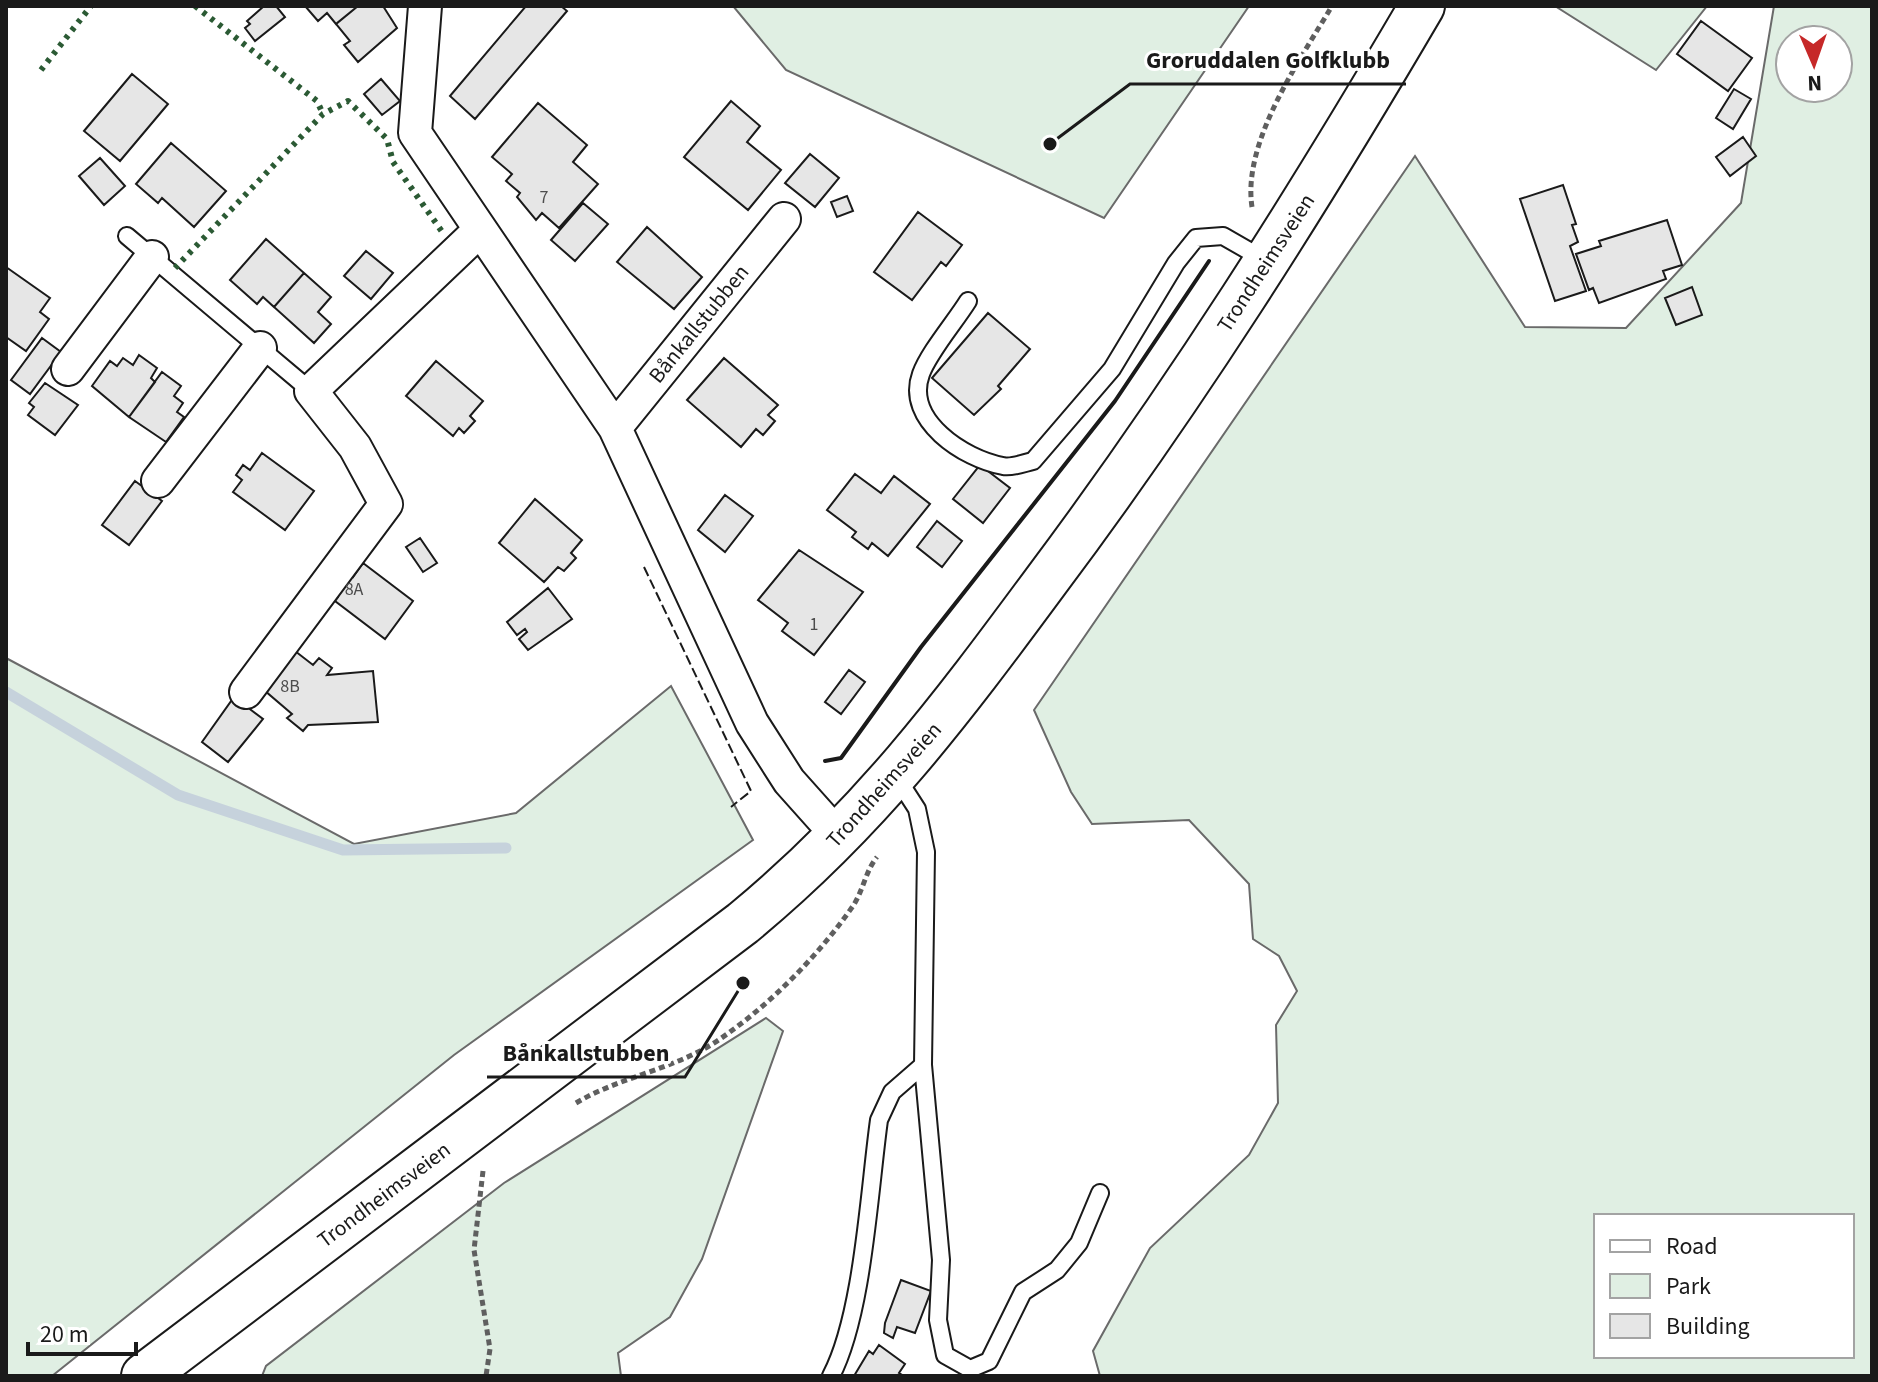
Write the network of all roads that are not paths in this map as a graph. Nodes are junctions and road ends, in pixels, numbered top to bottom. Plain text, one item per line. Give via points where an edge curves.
1 (425, 6) edge
2 (1422, 6) edge
3 (784, 219) dead end
4 (480, 230) junction
5 (127, 236) dead end
6 (152, 257) junction
7 (1268, 262) junction
8 (968, 301) dead end
9 (260, 348) junction
10 (68, 369) dead end
11 (311, 391) junction
12 (615, 428) junction
13 (158, 481) dead end
14 (246, 692) dead end
15 (896, 777) junction
16 (839, 837) junction
17 (923, 1065) junction
18 (1100, 1193) dead end
19 (970, 1372) edge
20 (144, 1376) edge
21 (831, 1376) edge

1 - 4 street via 415,133
2 - 7 highway, Trondheimsveien
3 - 12 street, Bånkallstubben
4 - 11 street
4 - 12 street
5 - 6 lane
6 - 9 lane
6 - 10 street
7 - 8 lane via 1223,236 1196,238 1112,369 1033,461 1003,467 964,451 927,423 921,408 920,375
7 - 15 highway, Trondheimsveien via 1104,503
9 - 11 lane
9 - 13 street
11 - 14 street via 355,447 386,504
12 - 16 street via 752,723 789,781
15 - 16 highway, Trondheimsveien
15 - 17 lane via 917,809 926,852
16 - 20 highway, Trondheimsveien via 743,923
17 - 19 lane via 941,1260 938,1320 945,1355
17 - 21 lane via 892,1092 879,1120 853,1305
18 - 19 lane via 1079,1243 1057,1270 1023,1292 989,1361

